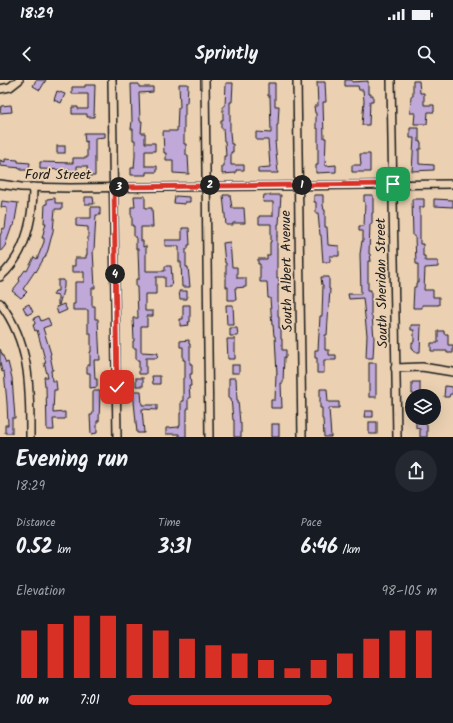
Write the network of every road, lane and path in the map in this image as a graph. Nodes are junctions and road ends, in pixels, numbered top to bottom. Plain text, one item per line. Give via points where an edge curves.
1 (19, 80) edge
2 (112, 80) edge
3 (205, 80) edge
4 (297, 80) edge
5 (391, 80) edge
6 (0, 90) edge
7 (0, 184) edge
8 (298, 184) junction
9 (393, 184) junction
10 (453, 184) edge
11 (206, 185) junction
12 (33, 187) junction
13 (114, 187) junction
14 (0, 278) edge
15 (0, 303) edge
16 (395, 368) junction
17 (453, 372) edge
18 (30, 437) edge
19 (117, 437) edge
20 (209, 437) edge
21 (302, 437) edge
22 (397, 437) edge

1 - 6 street via 10,87
2 - 13 street
3 - 11 street
4 - 8 street, South Albert Avenue
5 - 9 street, South Sheridan Street
7 - 12 street, Ford Street
8 - 9 street, Ford Street
8 - 11 street, Ford Street
8 - 21 street, South Albert Avenue
9 - 10 street, Ford Street
9 - 16 street, South Sheridan Street
11 - 13 street, Ford Street
11 - 20 street
12 - 13 street, Ford Street
12 - 14 street via 32,218 26,239 18,255
13 - 19 street
15 - 18 street via 12,320 27,365
16 - 17 street via 422,367
16 - 22 street, South Sheridan Street

